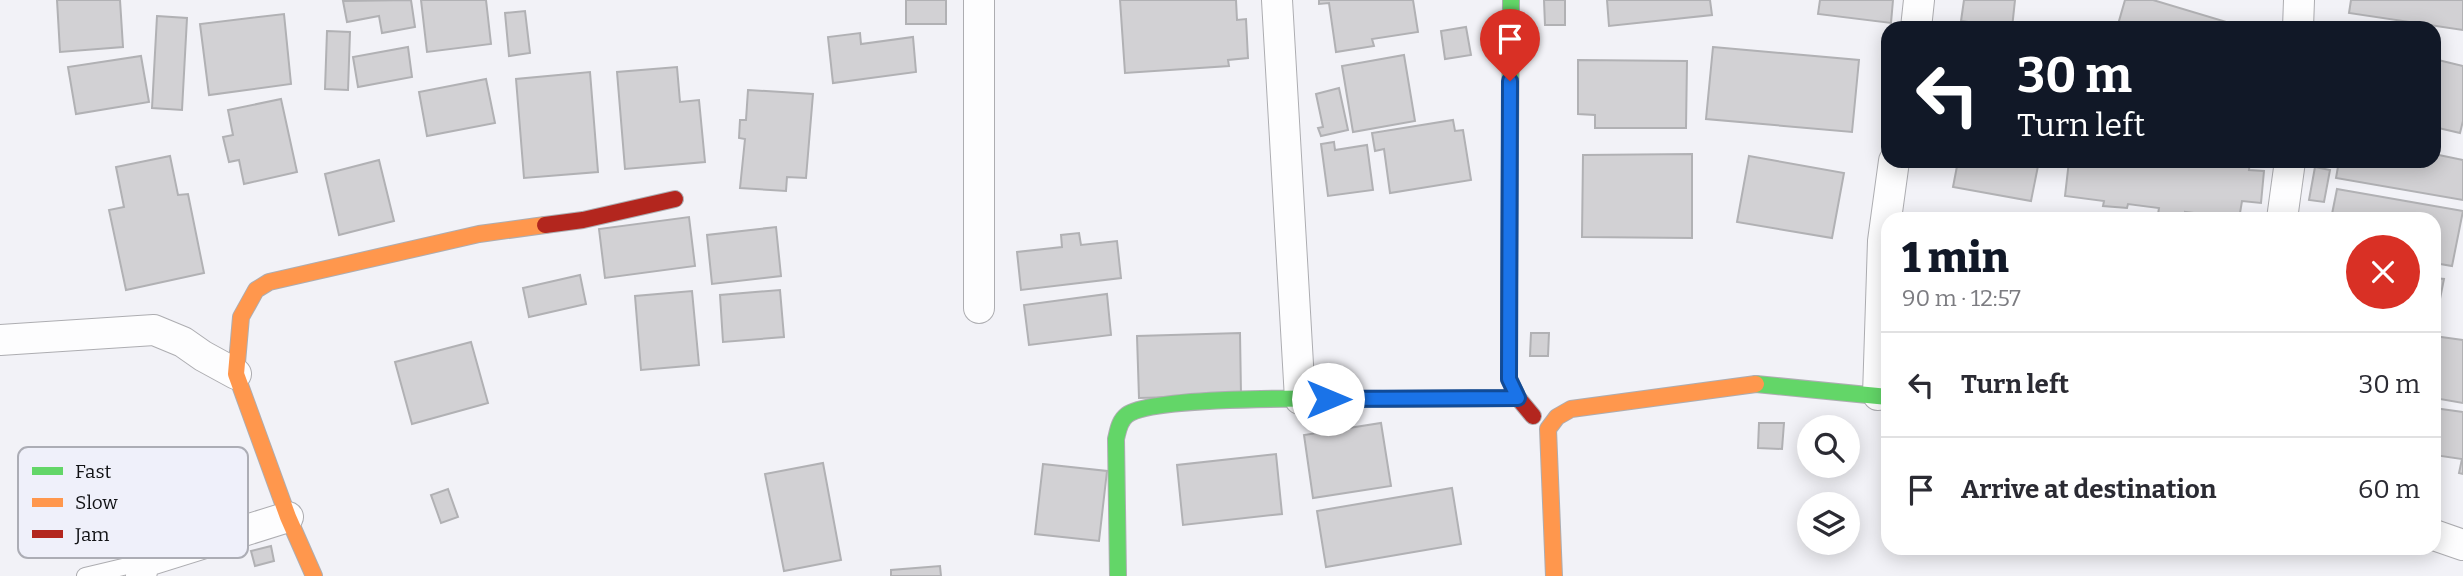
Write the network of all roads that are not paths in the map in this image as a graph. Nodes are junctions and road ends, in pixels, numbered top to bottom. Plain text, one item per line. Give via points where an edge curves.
1 (979, 0) edge
2 (1278, 0) edge
3 (1511, 0) edge
4 (1919, 0) edge
5 (2299, 0) edge
6 (1917, 21) edge
7 (2298, 21) edge
8 (1893, 168) edge
9 (2289, 168) edge
10 (675, 199) dead end
11 (1887, 212) edge
12 (2283, 212) edge
13 (979, 308) dead end
14 (0, 340) edge
15 (236, 374) junction
16 (1881, 396) edge
17 (1518, 398) junction
18 (1300, 399) junction
19 (1548, 429) junction
20 (288, 517) junction
21 (248, 531) edge
22 (2441, 537) edge
23 (2463, 545) edge
24 (174, 558) edge
25 (143, 569) edge
26 (85, 576) edge
27 (314, 576) edge
28 (1118, 576) edge
29 (1554, 576) edge

1 - 13 street
2 - 18 street
3 - 17 street via 1509,379
4 - 6 street
5 - 7 street
8 - 11 street
9 - 12 street
10 - 15 street via 583,220 479,234 269,282 256,290 241,317
14 - 15 street via 154,330
15 - 20 street
16 - 19 street via 1749,383 1571,409
17 - 18 street
17 - 19 street
18 - 28 street via 1179,403 1127,415 1116,439
19 - 29 street
20 - 21 street
20 - 27 street
22 - 23 street
24 - 25 street
25 - 26 lane

